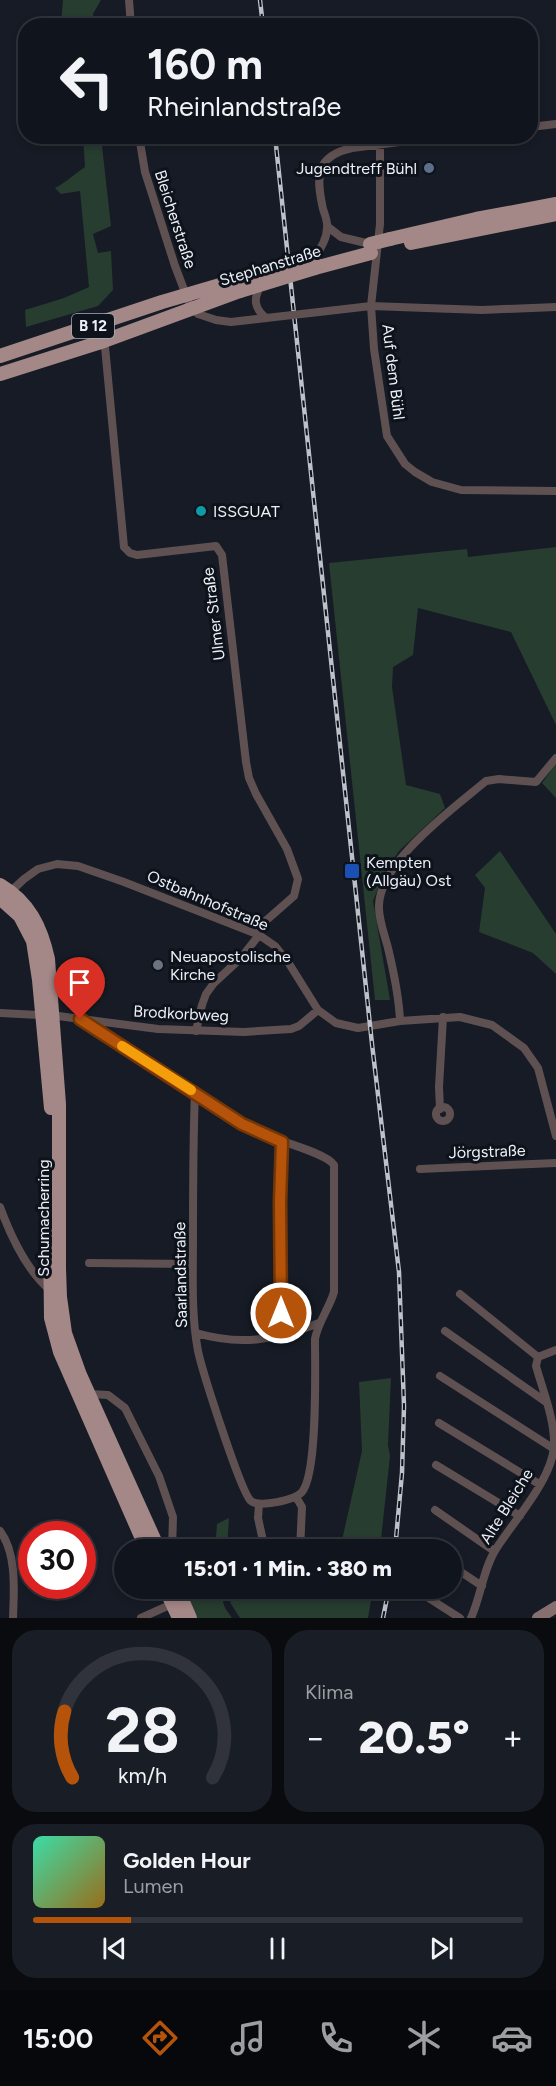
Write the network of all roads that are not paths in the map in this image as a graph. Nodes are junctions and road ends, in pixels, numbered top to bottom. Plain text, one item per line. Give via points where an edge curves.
1 (129, 0) edge
2 (130, 18) edge
3 (556, 124) edge
4 (538, 127) edge
5 (140, 144) edge
6 (380, 144) joint
7 (554, 209) edge
8 (328, 227) junction
9 (370, 249) junction
10 (315, 263) junction
11 (261, 284) junction
12 (238, 286) junction
13 (186, 295) junction
14 (371, 306) junction
15 (556, 307) edge
16 (191, 308) junction
17 (266, 318) junction
18 (99, 324) junction
19 (104, 341) junction
20 (0, 356) edge
21 (0, 374) edge
22 (556, 491) edge
23 (556, 758) edge
24 (3, 893) edge
25 (256, 934) junction
26 (318, 1010) junction
27 (0, 1012) edge
28 (48, 1016) junction
29 (443, 1017) junction
30 (80, 1019) junction
31 (400, 1021) junction
32 (196, 1031) junction
33 (195, 1092) junction
34 (440, 1109) dead end
35 (556, 1136) edge
36 (282, 1142) junction
37 (556, 1163) edge
38 (420, 1169) dead end
39 (0, 1207) edge
40 (54, 1262) junction
41 (89, 1263) dead end
42 (193, 1264) junction
43 (50, 1290) junction
44 (460, 1294) dead end
45 (320, 1323) junction
46 (445, 1331) dead end
47 (196, 1333) junction
48 (281, 1335) junction
49 (556, 1350) edge
50 (538, 1357) junction
51 (440, 1376) dead end
52 (89, 1394) junction
53 (546, 1402) junction
54 (439, 1423) dead end
55 (554, 1449) junction
56 (436, 1465) dead end
57 (539, 1484) junction
58 (299, 1495) junction
59 (259, 1504) junction
60 (435, 1510) dead end
61 (520, 1516) junction
62 (0, 1531) edge
63 (142, 1539) edge
64 (154, 1539) edge
65 (172, 1539) edge
66 (263, 1539) edge
67 (301, 1539) edge
68 (494, 1551) junction
69 (462, 1573) edge
70 (482, 1586) junction
71 (170, 1599) edge
72 (182, 1599) edge
73 (430, 1599) edge
74 (172, 1604) junction
75 (556, 1607) edge
76 (13, 1618) edge
77 (141, 1618) edge
78 (179, 1618) edge
79 (190, 1618) edge
80 (460, 1618) edge
81 (471, 1618) edge
82 (538, 1618) edge

1 - 2 street
3 - 4 street
5 - 13 street, Bleicherstraße via 145,171
6 - 8 street via 338,151 322,164 319,191
6 - 14 street via 380,224
7 - 9 main road, Stephanstraße / B 12, bridge
8 - 9 street
8 - 10 street
9 - 10 main road, Stephanstraße / B 12
10 - 11 main road, Stephanstraße / B 12, bridge
10 - 12 main road, Stephanstraße / B 12, bridge
11 - 12 main road, Stephanstraße / B 12, bridge
11 - 17 street via 256,301 258,311
12 - 13 main road, Stephanstraße / B 12
12 - 16 main road, Stephanstraße / B 12
13 - 16 street, Bleicherstraße
13 - 18 main road, Stephanstraße / B 12
14 - 15 street, Auf dem Bühl via 482,310
14 - 17 street, bridge
14 - 22 street, Auf dem Bühl via 387,436 405,464 423,478 460,490
16 - 17 street via 216,320
16 - 19 main road, Stephanstraße / B 12
18 - 19 street, Ulmer Straße
18 - 20 main road, Stephanstraße / B 12
19 - 21 main road, Stephanstraße / B 12
19 - 25 street, Ulmer Straße via 124,547 137,555 216,546 222,555 249,778 287,849 298,879 294,896
23 - 31 street via 536,782 486,781 408,849 386,880 379,911 398,991
24 - 25 street, Ostbahnhofstraße via 46,866 78,866
24 - 28 main road, Schumacherring via 33,941
25 - 26 street, Ostbahnhofstraße via 275,946
25 - 32 street via 241,958 206,994
26 - 31 street, Ostbahnhofstraße via 336,1023 358,1028
26 - 32 street, Brodkorbweg via 291,1029
27 - 28 street, Brodkorbweg
28 - 30 street, Brodkorbweg
28 - 40 main road, Schumacherring
29 - 31 street, Ostbahnhofstraße
29 - 34 street
29 - 35 street, Ostbahnhofstraße via 492,1024 524,1048 538,1068
30 - 32 street, Brodkorbweg
30 - 33 street
33 - 36 street via 242,1124
33 - 42 street, Saarlandstraße
36 - 45 street via 322,1155 334,1165 334,1292
36 - 48 street
37 - 38 street, Jörgstraße
39 - 43 street via 25,1261
40 - 43 main road, Schumacherring
40 - 52 main road, Schumacherring via 69,1349
41 - 42 street
42 - 47 street, Saarlandstraße
43 - 63 main road, Schumacherring via 51,1318 60,1352
44 - 50 street
45 - 48 street
45 - 58 street via 315,1339 316,1403 309,1474
46 - 53 street
47 - 48 street via 230,1341
47 - 59 street, Saarlandstraße via 226,1440 247,1497
49 - 50 street
50 - 53 street, Alte Bleiche via 536,1366
51 - 55 street
52 - 64 main road, Schumacherring
52 - 65 street via 108,1395 125,1408 159,1476 173,1517
53 - 55 street, Alte Bleiche
54 - 57 street
55 - 57 street, Alte Bleiche
56 - 61 street
57 - 61 street, Alte Bleiche
58 - 59 street
58 - 67 street
59 - 66 street
60 - 68 street
61 - 68 street, Alte Bleiche
62 - 76 street via 10,1549
68 - 70 street, Alte Bleiche
69 - 70 street
70 - 81 street, Alte Bleiche
71 - 74 main road
72 - 79 main road
73 - 80 street
74 - 77 street
74 - 78 main road
75 - 82 street

